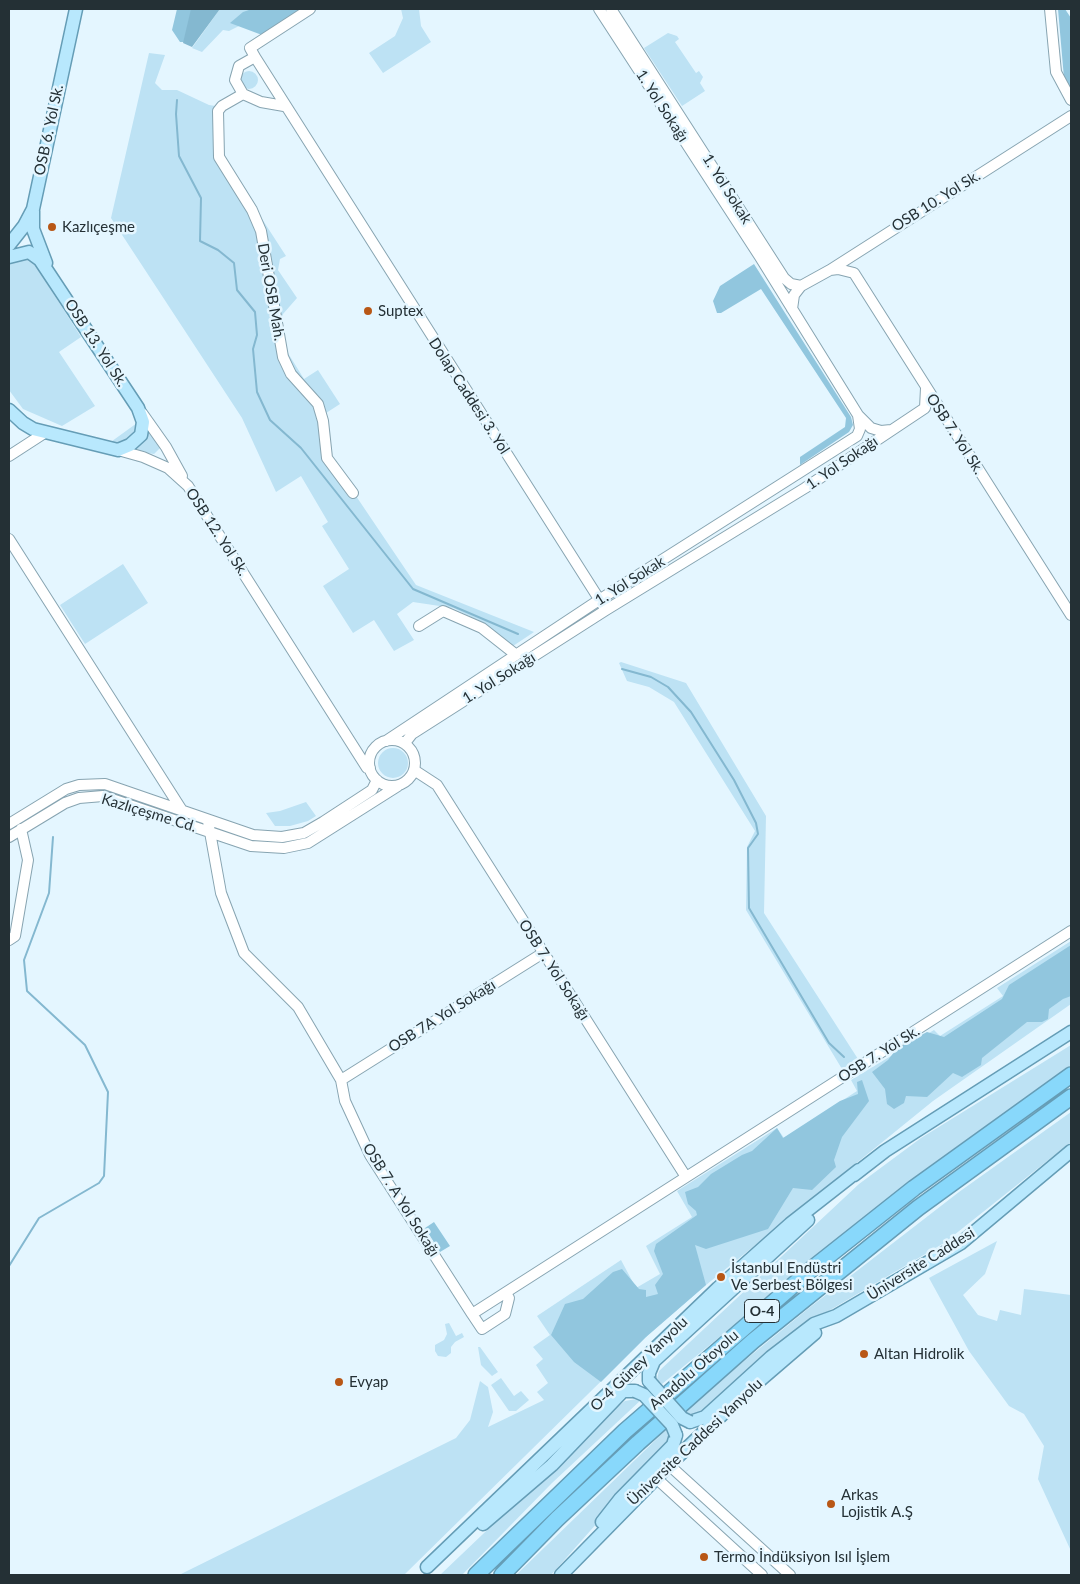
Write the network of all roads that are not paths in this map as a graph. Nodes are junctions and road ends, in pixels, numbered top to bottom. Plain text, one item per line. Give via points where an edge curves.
1 (76, 9) edge
2 (310, 9) edge
3 (599, 9) edge
4 (611, 9) edge
5 (1050, 9) edge
6 (255, 57) junction
7 (244, 94) junction
8 (1071, 100) edge
9 (284, 106) junction
10 (1070, 120) edge
11 (33, 209) junction
12 (9, 244) edge
13 (862, 248) junction
14 (764, 255) junction
15 (9, 258) edge
16 (830, 270) junction
17 (854, 273) junction
18 (54, 279) junction
19 (801, 286) junction
20 (792, 309) junction
21 (926, 388) junction
22 (138, 408) junction
23 (925, 408) junction
24 (9, 410) edge
25 (942, 412) junction
26 (858, 415) junction
27 (892, 430) junction
28 (46, 432) junction
29 (166, 448) junction
30 (118, 450) junction
31 (9, 456) edge
32 (143, 457) junction
33 (188, 486) junction
34 (353, 493) dead end
35 (9, 539) edge
36 (599, 600) junction
37 (606, 610) junction
38 (1071, 615) edge
39 (419, 626) dead end
40 (515, 654) junction
41 (386, 741) junction
42 (405, 743) junction
43 (354, 746) junction
44 (372, 752) junction
45 (370, 768) junction
46 (414, 770) junction
47 (377, 780) junction
48 (398, 786) junction
49 (183, 812) junction
50 (208, 821) junction
51 (9, 824) edge
52 (186, 824) junction
53 (21, 829) junction
54 (209, 832) junction
55 (9, 837) edge
56 (1071, 931) edge
57 (9, 940) edge
58 (543, 953) junction
59 (1071, 1032) edge
60 (1071, 1075) edge
61 (341, 1080) junction
62 (1071, 1097) edge
63 (1071, 1151) edge
64 (859, 1170) junction
65 (686, 1177) junction
66 (506, 1293) junction
67 (472, 1314) junction
68 (836, 1316) junction
69 (668, 1465) junction
70 (656, 1478) junction
71 (423, 1571) edge
72 (565, 1571) edge
73 (476, 1575) edge
74 (502, 1575) edge
75 (762, 1575) edge
76 (790, 1575) edge

1 - 11 main road, OSB 6. Yol Sk.
2 - 6 street via 250,48
3 - 14 street, 1. Yol Sokağı
4 - 14 street, 1. Yol Sokak
5 - 8 street via 1056,72
6 - 7 street via 239,66 235,80
6 - 9 street, Dolap Caddesi 3. Yol
7 - 9 street
7 - 34 street, Deri OSB Mah. via 218,111 219,157 252,210 261,232 283,357 292,374 318,404 328,458
9 - 36 street, Dolap Caddesi 3. Yol
10 - 13 street, OSB 10. Yol Sk.
11 - 12 main road, OSB 6. Yol Sk.
11 - 18 main road via 37,244
13 - 16 street, OSB 10. Yol Sk.
13 - 17 street
14 - 19 street, 1. Yol Sokak via 791,284
14 - 20 street, 1. Yol Sokağı
15 - 18 main road via 23,252 35,255
16 - 17 street
16 - 19 street, OSB 10. Yol Sk.
17 - 21 street, OSB 7. Yol Sk.
18 - 22 main road, OSB 13. Yol Sk.
19 - 20 street via 794,295
20 - 26 street, 1. Yol Sokağı
21 - 23 street
21 - 25 street, OSB 7. Yol Sk.
22 - 29 street
22 - 30 main road via 143,422 141,434 130,445
23 - 25 street
23 - 27 street
24 - 28 main road, OSB 12. Yol Sk. via 23,424
25 - 38 street, OSB 7. Yol Sk.
26 - 27 street, 1. Yol Sokağı via 871,428
26 - 36 street, 1. Yol Sokak via 860,429 857,436
27 - 37 street, 1. Yol Sokağı via 806,488
28 - 30 main road, OSB 12. Yol Sk.
28 - 31 street
29 - 32 street via 153,456
29 - 33 street
30 - 32 street, OSB 12. Yol Sk.
32 - 33 street, OSB 12. Yol Sk. via 173,471
33 - 43 street, OSB 12. Yol Sk.
35 - 49 street
36 - 37 street, Dolap Caddesi 3. Yol
36 - 40 street, 1. Yol Sokak
37 - 42 street, 1. Yol Sokağı via 412,734
39 - 40 street via 443,610 482,628
40 - 41 street, 1. Yol Sokak
41 - 42 street
41 - 44 street
42 - 46 street via 414,755
43 - 44 street
43 - 45 street, OSB 12. Yol Sk.
44 - 45 street
45 - 47 street
46 - 48 street
46 - 58 street, OSB 7. Yol Sokağı via 437,786
47 - 48 street
47 - 50 street via 372,790 357,802 304,833 282,837 252,835
48 - 54 street via 308,843 284,848 251,846
49 - 50 street
49 - 51 street via 105,784 79,784
49 - 52 street
50 - 54 street, OSB 7. A Yol Sokağı
52 - 53 street, Kazlıçeşme Cd. via 103,796 65,803
52 - 54 street, Kazlıçeşme Cd.
53 - 55 street, Kazlıçeşme Cd.
53 - 57 street via 28,860 15,936
54 - 61 street, OSB 7. A Yol Sokağı via 221,893 244,953 298,1007
56 - 65 street, OSB 7. Yol Sk.
58 - 61 street, OSB 7A Yol Sokağı
58 - 65 street, OSB 7. Yol Sokağı
59 - 64 main road
60 - 73 highway, Anadolu Otoyolu / O-4 via 914,1188 806,1274 625,1431
61 - 67 street, OSB 7. A Yol Sokağı via 344,1101 370,1155
62 - 74 highway, Anadolu Otoyolu / O-4 via 911,1213 753,1341 631,1450
63 - 68 main road, Üniversite Caddesi via 961,1243
64 - 68 main road, bridge via 654,1361 649,1381 682,1418 690,1422 704,1417 771,1357 814,1324
64 - 71 main road, O-4 Güney Yanyolu via 790,1224 718,1288
65 - 66 street
66 - 67 street
66 - 67 street via 509,1298 505,1314 482,1329
68 - 69 main road, Üniversite Caddesi Yanyolu via 744,1394
69 - 70 main road, Üniversite Caddesi Yanyolu
69 - 76 street
70 - 72 main road, Üniversite Caddesi Yanyolu
70 - 75 street
71 - 72 main road, bridge via 552,1465 623,1391 635,1390 644,1395 672,1425 676,1435 673,1445 620,1499

